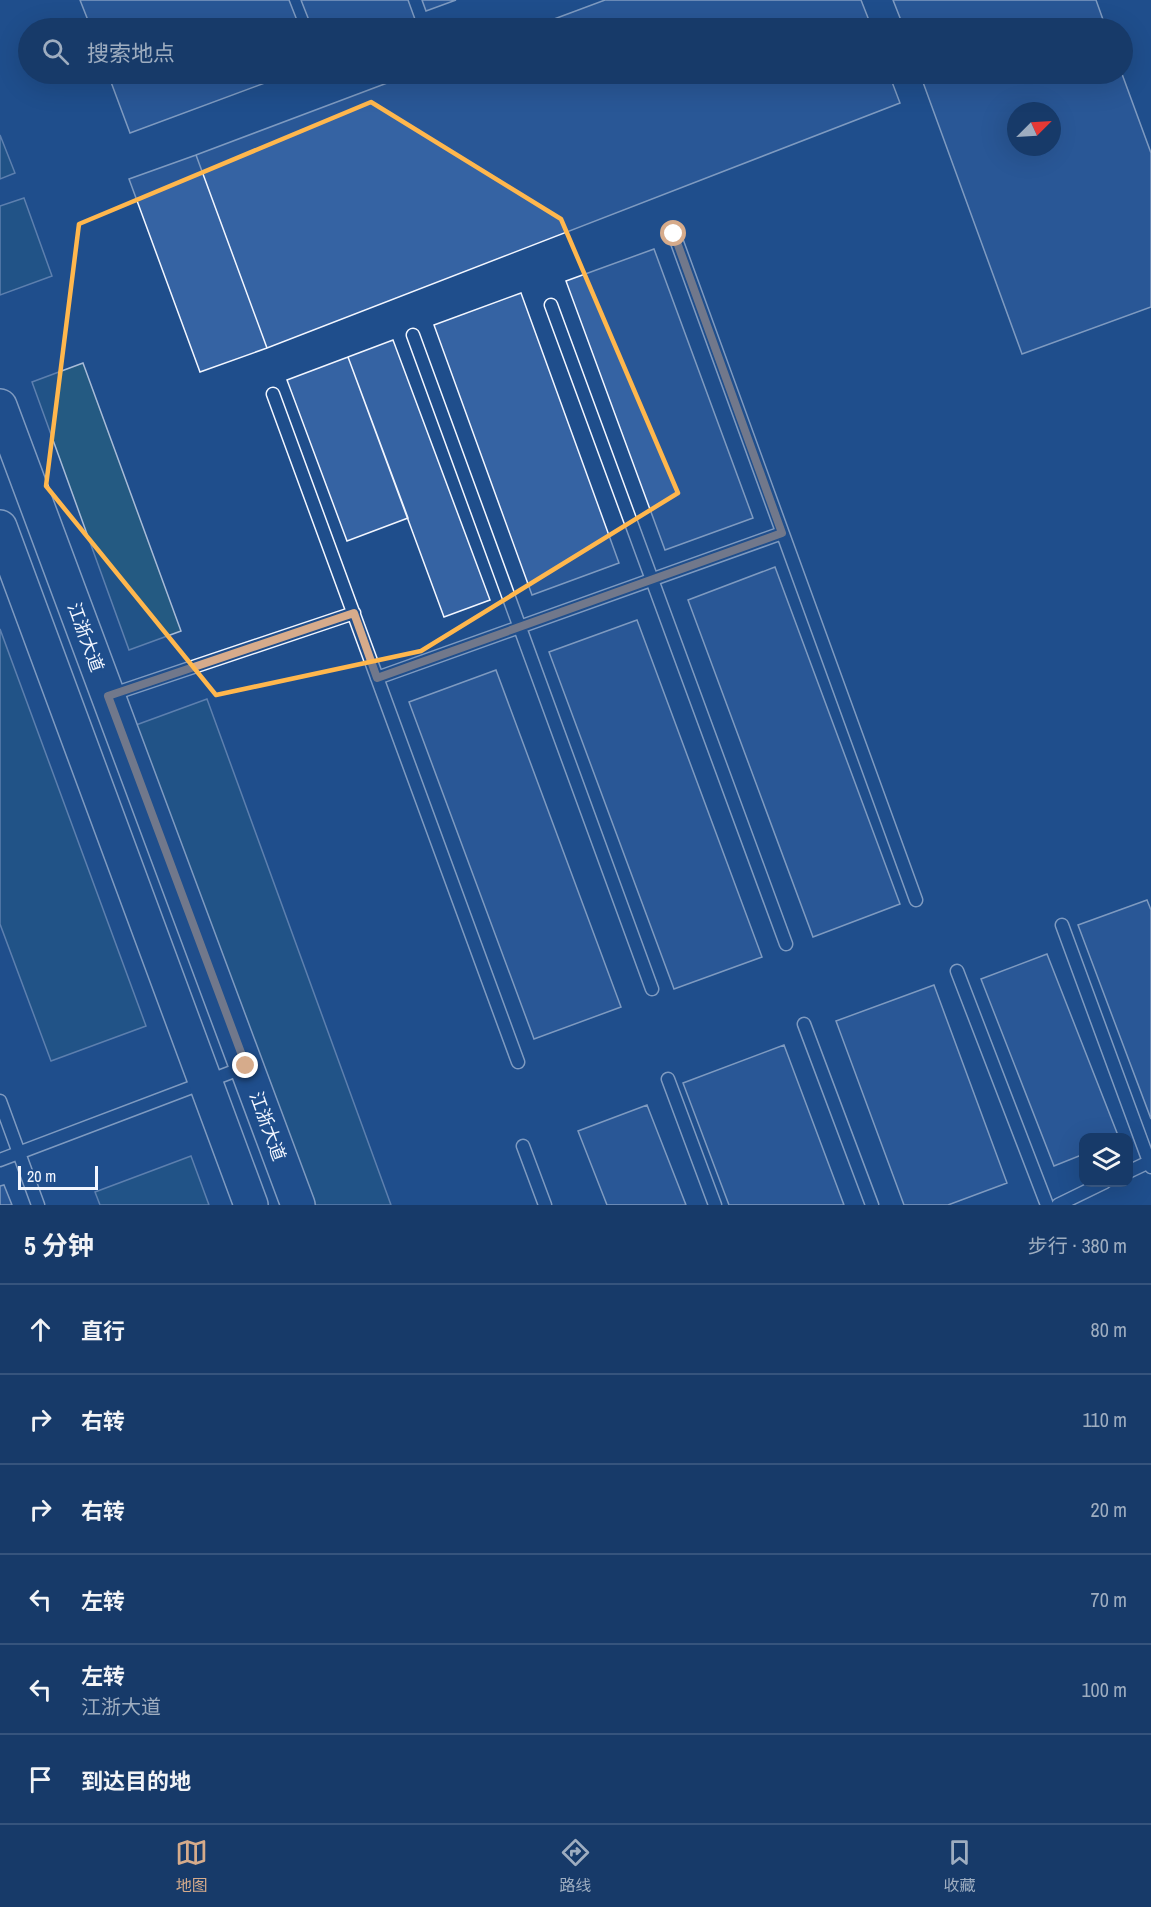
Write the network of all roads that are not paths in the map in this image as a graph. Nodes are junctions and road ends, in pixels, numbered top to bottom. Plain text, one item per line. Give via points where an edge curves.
1 (674, 234) dead end
2 (551, 305) dead end
3 (413, 335) dead end
4 (273, 394) dead end
5 (0, 406) edge
6 (0, 527) edge
7 (782, 533) junction
8 (652, 580) junction
9 (354, 613) junction
10 (520, 627) junction
11 (377, 678) junction
12 (108, 696) junction
13 (916, 900) dead end
14 (1062, 925) dead end
15 (786, 944) dead end
16 (957, 971) dead end
17 (652, 989) dead end
18 (804, 1024) dead end
19 (518, 1062) dead end
20 (246, 1066) junction
21 (668, 1079) dead end
22 (206, 1082) junction
23 (0, 1101) edge
24 (523, 1146) dead end
25 (19, 1153) junction
26 (0, 1160) edge
27 (1150, 1165) edge
28 (1133, 1170) edge
29 (1096, 1187) edge
30 (38, 1205) edge
31 (251, 1205) edge
32 (298, 1205) edge
33 (545, 1205) edge
34 (715, 1205) edge
35 (872, 1205) edge
36 (1047, 1205) edge
37 (1058, 1205) edge

1 - 7 lane
2 - 8 lane
3 - 10 lane
4 - 9 lane
5 - 12 main road, 江浙大道
6 - 22 main road
7 - 8 lane
7 - 13 lane
8 - 10 lane
8 - 15 lane
9 - 11 lane
9 - 12 lane
10 - 11 lane
10 - 17 lane
11 - 19 lane
12 - 20 main road, 江浙大道
14 - 27 lane
16 - 36 lane
18 - 35 lane
20 - 22 lane
20 - 32 main road, 江浙大道
21 - 34 lane
22 - 25 lane
22 - 31 main road
23 - 25 lane
24 - 33 lane
25 - 26 lane
25 - 30 lane
27 - 28 lane
29 - 37 lane

